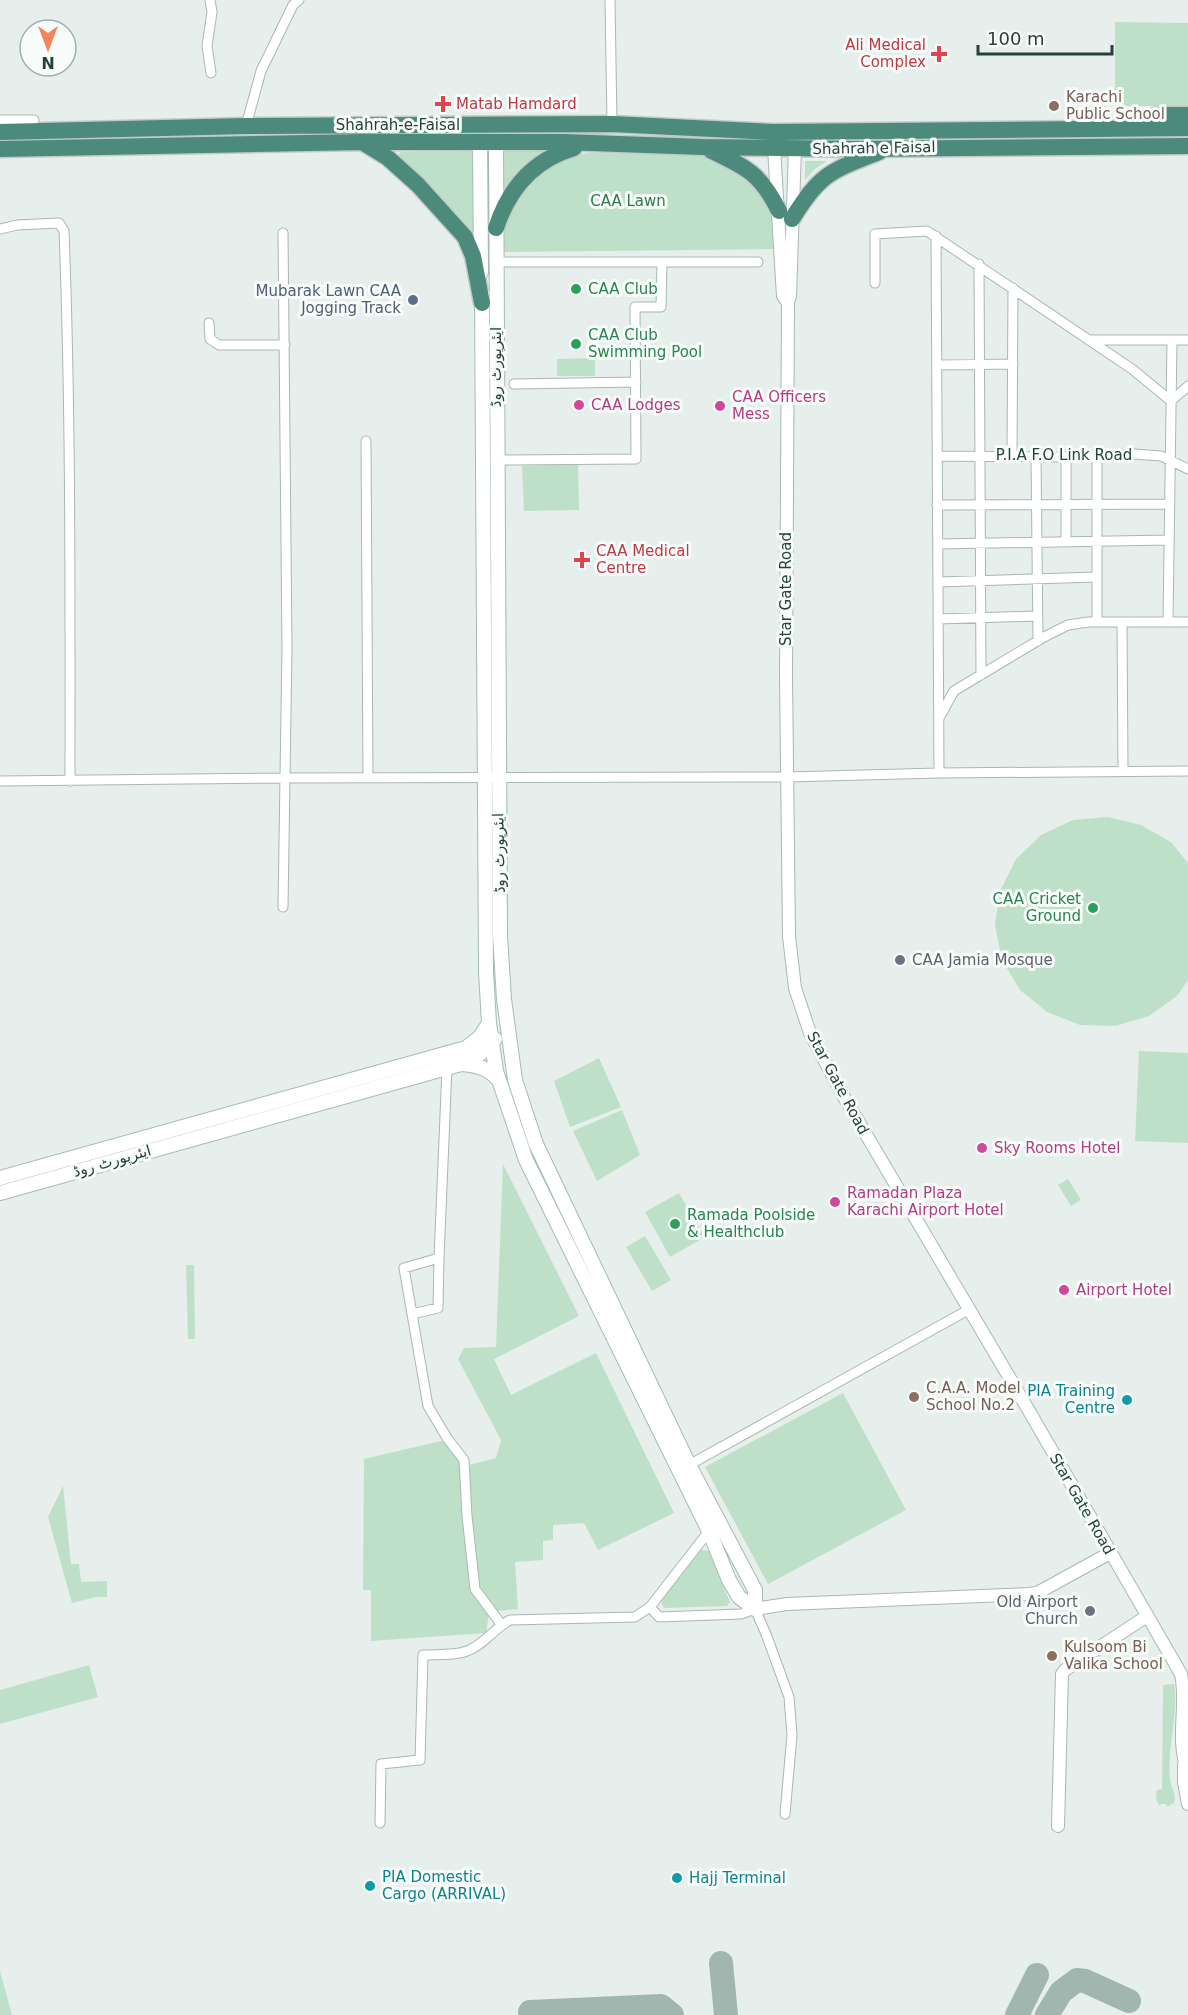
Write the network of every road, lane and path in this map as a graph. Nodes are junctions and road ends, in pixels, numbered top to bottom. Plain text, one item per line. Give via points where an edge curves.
1 (210, 0) edge
2 (299, 0) edge
3 (610, 0) edge
4 (212, 74) dead end
5 (1188, 115) edge
6 (0, 120) edge
7 (34, 120) dead end
8 (612, 124) junction
9 (246, 126) junction
10 (1188, 128) edge
11 (1120, 129) junction
12 (0, 132) edge
13 (795, 140) junction
14 (363, 142) junction
15 (488, 142) junction
16 (617, 143) junction
17 (1188, 146) edge
18 (703, 147) junction
19 (774, 148) junction
20 (891, 148) junction
21 (0, 149) edge
22 (785, 215) junction
23 (496, 228) junction
24 (0, 229) edge
25 (283, 233) dead end
26 (936, 236) junction
27 (496, 262) junction
28 (662, 262) junction
29 (758, 262) dead end
30 (979, 264) junction
31 (875, 283) dead end
32 (1013, 288) junction
33 (482, 303) junction
34 (209, 323) dead end
35 (1089, 340) junction
36 (1172, 340) junction
37 (1188, 340) edge
38 (285, 345) junction
39 (937, 364) junction
40 (979, 364) junction
41 (1013, 364) junction
42 (636, 382) junction
43 (514, 384) dead end
44 (1188, 386) edge
45 (1171, 400) junction
46 (366, 441) dead end
47 (1012, 455) junction
48 (938, 456) junction
49 (981, 456) junction
50 (1036, 456) junction
51 (1097, 456) junction
52 (1066, 457) junction
53 (496, 460) junction
54 (1170, 462) junction
55 (1188, 469) edge
56 (1036, 504) junction
57 (1066, 504) junction
58 (1097, 504) junction
59 (1168, 504) junction
60 (938, 505) junction
61 (980, 505) junction
62 (1168, 540) junction
63 (1097, 541) junction
64 (1036, 542) junction
65 (1066, 542) junction
66 (981, 543) junction
67 (938, 544) junction
68 (1097, 577) junction
69 (1037, 579) junction
70 (981, 580) junction
71 (938, 582) junction
72 (1037, 616) junction
73 (981, 618) junction
74 (938, 619) junction
75 (1097, 622) junction
76 (1122, 622) junction
77 (1168, 622) junction
78 (1188, 622) edge
79 (1038, 641) junction
80 (981, 675) junction
81 (939, 718) junction
82 (1123, 771) junction
83 (1188, 771) edge
84 (939, 773) junction
85 (787, 777) junction
86 (285, 778) junction
87 (368, 778) junction
88 (484, 778) junction
89 (498, 778) junction
90 (0, 781) edge
91 (70, 781) junction
92 (283, 907) dead end
93 (506, 1018) junction
94 (489, 1023) junction
95 (492, 1043) junction
96 (466, 1048) junction
97 (481, 1053) junction
98 (495, 1061) junction
99 (454, 1066) junction
100 (499, 1080) junction
101 (515, 1080) junction
102 (0, 1178) edge
103 (0, 1193) edge
104 (439, 1258) junction
105 (968, 1310) junction
106 (412, 1314) junction
107 (614, 1323) junction
108 (660, 1418) junction
109 (689, 1465) junction
110 (709, 1531) junction
111 (1110, 1553) junction
112 (650, 1607) junction
113 (755, 1609) junction
114 (1147, 1616) junction
115 (501, 1624) junction
116 (1186, 1674) edge
117 (1186, 1766) edge
118 (1188, 1804) edge
119 (785, 1814) dead end
120 (380, 1823) dead end
121 (1058, 1826) dead end

1 - 4 street via 207,46
2 - 9 street via 261,71
3 - 8 street
5 - 11 highway via 1158,115
6 - 7 street
8 - 9 highway, Shahrah-e-Faisal
8 - 13 highway, Shahrah-e-Faisal
9 - 12 highway, Shahrah-e-Faisal
10 - 11 highway
11 - 13 highway, Shahrah e Faisal
13 - 19 highway, Shahrah e Faisal
13 - 20 highway, Shahrah e Faisal
13 - 22 street, Star Gate Road
14 - 15 highway, Shahrah-e-Faisal
14 - 21 highway, Shahrah-e-Faisal
14 - 33 highway via 418,185 465,237 473,256
15 - 16 highway, Shahrah-e-Faisal
15 - 23 main road, ایئرپورٹ روڈ
15 - 33 main road, ایئرپورٹ روڈ
16 - 18 highway, Shahrah-e-Faisal
16 - 23 highway via 556,153 514,188
17 - 20 highway, Shahrah e Faisal
18 - 19 highway, Shahrah e Faisal
18 - 22 highway via 756,176
19 - 22 street, Star Gate Road
20 - 22 highway via 835,169
22 - 85 street, Star Gate Road via 790,296 786,445
23 - 27 main road, ایئرپورٹ روڈ
24 - 91 street via 59,223 64,231
25 - 38 street
26 - 30 street
26 - 31 street via 927,231 874,234
26 - 39 street
27 - 28 street
27 - 53 main road, ایئرپورٹ روڈ
28 - 29 street
28 - 42 street via 661,307 635,307
30 - 32 street
30 - 40 street
32 - 35 street
32 - 41 street
33 - 88 main road, ایئرپورٹ روڈ
34 - 38 street via 210,339 219,345
35 - 36 street
35 - 45 street
36 - 37 street
36 - 45 street
38 - 86 street
39 - 40 street
39 - 48 street
40 - 41 street
40 - 49 street
41 - 47 street
42 - 43 street
42 - 53 street via 636,459
44 - 45 street
45 - 54 street
46 - 87 street
47 - 49 street, P.I.A F.O Link Road
47 - 50 street, P.I.A F.O Link Road
48 - 49 street, P.I.A F.O Link Road
48 - 60 street
49 - 61 street
50 - 52 street, P.I.A F.O Link Road
50 - 56 street
51 - 52 street, P.I.A F.O Link Road
51 - 54 street, P.I.A F.O Link Road via 1161,456
51 - 58 street
52 - 57 street
53 - 89 main road, ایئرپورٹ روڈ
54 - 55 street, P.I.A F.O Link Road
54 - 59 street
56 - 57 street
56 - 61 street
56 - 64 street
57 - 58 street
57 - 65 street
58 - 59 street
58 - 63 street
59 - 62 street
60 - 61 street
60 - 67 street
61 - 66 street
62 - 63 street
62 - 77 street
63 - 65 street
63 - 68 street
64 - 65 street
64 - 66 street
64 - 69 street
66 - 67 street
66 - 70 street
67 - 71 street
68 - 69 street
68 - 75 street
69 - 70 street
69 - 72 street
70 - 71 street
70 - 73 street
71 - 74 street
72 - 73 street
72 - 79 street
73 - 74 street
73 - 80 street
74 - 81 street
75 - 76 street
75 - 79 street via 1068,625
76 - 77 street
76 - 82 street
77 - 78 street
79 - 80 street
80 - 81 street via 954,691
81 - 84 street
82 - 83 street
82 - 84 street
84 - 85 street
85 - 89 street
85 - 105 street, Star Gate Road via 789,936 795,988 810,1033
86 - 87 street
86 - 91 street
86 - 92 street
87 - 88 street
88 - 89 street
88 - 94 main road, ایئرپورٹ روڈ
89 - 93 main road, ایئرپورٹ روڈ via 500,935
90 - 91 street
93 - 95 main road, ایئرپورٹ روڈ
93 - 101 main road
94 - 95 main road, ایئرپورٹ روڈ
94 - 96 main road
95 - 97 main road, ایئرپورٹ روڈ
95 - 98 main road, ایئرپورٹ روڈ
96 - 97 main road
96 - 102 main road, ایئرپورٹ روڈ
97 - 98 main road
97 - 99 main road, ایئرپورٹ روڈ
98 - 100 main road, ایئرپورٹ روڈ
98 - 101 main road
99 - 100 main road via 478,1066
99 - 103 main road, ایئرپورٹ روڈ
99 - 104 street
100 - 107 main road, ایئرپورٹ روڈ via 526,1160
101 - 107 main road via 536,1144
104 - 106 street via 438,1308
104 - 106 street via 404,1268
105 - 109 street
105 - 111 street, Star Gate Road
106 - 115 street via 428,1406 464,1460 475,1589
107 - 108 main road
108 - 109 main road
108 - 110 main road
109 - 113 main road via 755,1590
110 - 112 street
110 - 113 main road via 729,1580 740,1597
111 - 113 street via 1039,1592 787,1604
111 - 114 street, Star Gate Road
112 - 113 street via 659,1617 741,1614
112 - 115 street via 635,1617 510,1620
113 - 119 street via 789,1696 792,1735
114 - 116 street, Star Gate Road
114 - 121 street via 1062,1674
115 - 120 street via 466,1652 423,1655 420,1760 381,1764
116 - 117 street via 1182,1742
117 - 118 street

